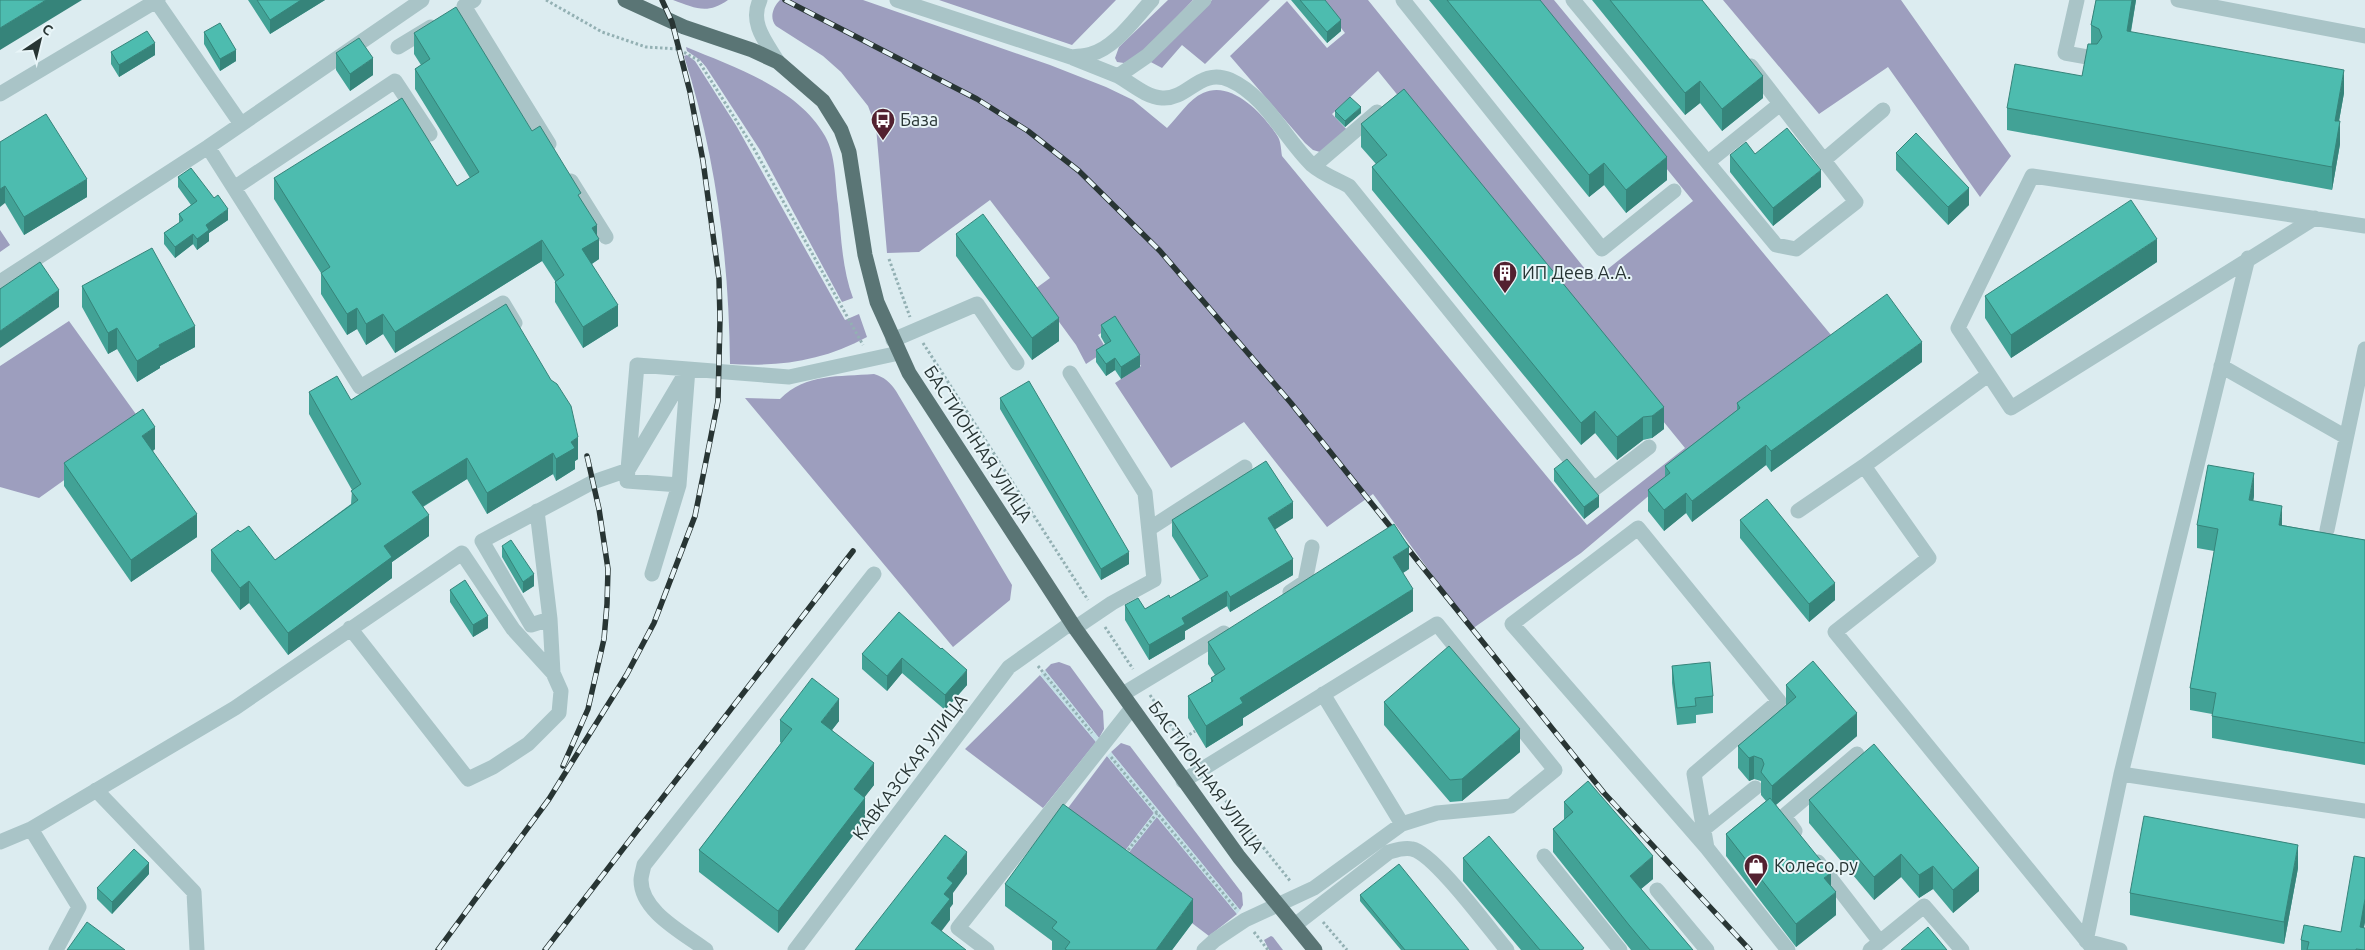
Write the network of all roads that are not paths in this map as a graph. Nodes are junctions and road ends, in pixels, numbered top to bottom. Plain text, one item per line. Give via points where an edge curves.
1 (422, 0) edge
2 (625, 0) edge
3 (760, 0) edge
4 (897, 0) edge
5 (1152, 0) edge
6 (1204, 0) edge
7 (1403, 0) edge
8 (1573, 0) edge
9 (2077, 0) edge
10 (2178, 0) edge
11 (157, 1) edge
12 (469, 3) edge
13 (2365, 36) edge
14 (398, 47) dead end
15 (1740, 52) edge
16 (1071, 57) junction
17 (2092, 58) edge
18 (778, 62) junction
19 (1118, 76) junction
20 (0, 94) edge
21 (1390, 101) edge
22 (1780, 104) junction
23 (1883, 110) dead end
24 (241, 124) junction
25 (430, 134) dead end
26 (208, 147) junction
27 (555, 155) edge
28 (1824, 160) junction
29 (1708, 162) junction
30 (1314, 166) junction
31 (565, 171) edge
32 (234, 188) junction
33 (1674, 191) dead end
34 (2315, 218) junction
35 (2365, 226) edge
36 (606, 237) dead end
37 (2248, 258) junction
38 (0, 282) edge
39 (523, 337) edge
40 (896, 346) junction
41 (2365, 349) edge
42 (1017, 363) dead end
43 (2221, 366) junction
44 (688, 369) junction
45 (1070, 373) dead end
46 (1988, 376) junction
47 (2346, 437) junction
48 (1649, 447) dead end
49 (1864, 466) junction
50 (1245, 467) dead end
51 (628, 470) junction
52 (678, 485) junction
53 (537, 511) junction
54 (1798, 511) dead end
55 (1149, 529) junction
56 (2327, 530) dead end
57 (1312, 546) dead end
58 (652, 574) dead end
59 (874, 574) dead end
60 (1281, 598) edge
61 (550, 619) junction
62 (1239, 623) edge
63 (1073, 626) junction
64 (350, 628) junction
65 (553, 673) junction
66 (1123, 694) junction
67 (1323, 694) junction
68 (1132, 708) junction
69 (1857, 754) dead end
70 (2120, 774) junction
71 (1184, 781) junction
72 (1754, 788) dead end
73 (96, 790) junction
74 (2365, 811) edge
75 (1402, 824) junction
76 (32, 829) junction
77 (1704, 829) junction
78 (0, 842) edge
79 (1707, 848) junction
80 (1544, 856) dead end
81 (1657, 890) dead end
82 (1280, 906) junction
83 (1295, 925) junction
84 (2090, 945) edge
85 (1875, 946) edge
86 (697, 947) edge
87 (56, 950) edge
88 (198, 950) edge
89 (795, 950) edge
90 (987, 950) edge
91 (1204, 950) edge
92 (1315, 950) edge
93 (1507, 950) edge
94 (1620, 950) edge
95 (1707, 950) edge
96 (1788, 950) edge
97 (1962, 950) edge
98 (2120, 950) edge

1 - 24 street
2 - 18 main road, БАСТИОННАЯ УЛИЦА via 684,27
3 - 18 street via 755,20
4 - 16 street
5 - 16 street via 1112,42 1092,54
6 - 19 street via 1147,56
7 - 33 street via 1602,249
8 - 29 street
9 - 17 street via 2065,52
10 - 13 street
11 - 20 street
11 - 24 street
12 - 14 street
12 - 27 street
15 - 22 street
16 - 19 street
18 - 40 main road, БАСТИОННАЯ УЛИЦА via 823,101 842,130 849,152 865,255 877,302
19 - 30 street via 1150,96 1163,98 1180,94 1205,78 1228,79 1253,96
21 - 30 street
22 - 28 street
22 - 29 street
23 - 28 street
24 - 26 street
25 - 32 street via 395,81
26 - 32 street
26 - 38 street
28 - 29 street via 1856,202 1796,249 1776,245
30 - 48 street via 1349,186 1594,489
31 - 36 street
32 - 39 street via 360,387 503,303
34 - 35 street
34 - 37 street
34 - 46 street via 2032,176 1958,328
37 - 43 street
37 - 46 street via 2011,408
40 - 42 street via 977,304
40 - 44 street via 871,359 789,376
40 - 63 main road, БАСТИОННАЯ УЛИЦА via 909,373
41 - 47 street
43 - 47 street
43 - 70 street
44 - 51 street
44 - 51 street via 637,365
44 - 52 street
45 - 55 street via 1145,493
46 - 49 street
47 - 56 street
49 - 54 street
49 - 84 street via 1929,558 1835,632
50 - 55 street
51 - 52 street via 627,481
51 - 53 street via 593,482
52 - 58 street
53 - 61 street
53 - 61 street via 482,541 531,624
55 - 63 street, КАВКАЗСКАЯ УЛИЦА via 1154,580
57 - 60 street via 1306,582
59 - 86 street via 644,865 643,894 651,907
61 - 65 street
62 - 66 street
63 - 66 main road, БАСТИОННАЯ УЛИЦА
63 - 89 street, КАВКАЗСКАЯ УЛИЦА via 1009,667
64 - 65 street via 462,552 513,629
64 - 65 street via 468,779 528,744 559,713 561,690
64 - 73 street via 235,708
66 - 68 main road, БАСТИОННАЯ УЛИЦА
67 - 71 street
67 - 75 street
67 - 75 street via 1437,624 1555,770 1511,806 1437,813
68 - 71 main road, БАСТИОННАЯ УЛИЦА
68 - 90 street via 958,928
69 - 85 street via 1784,816
70 - 74 street
70 - 84 street
71 - 82 main road, БАСТИОННАЯ УЛИЦА via 1239,857
72 - 77 street
73 - 76 street
73 - 88 street via 194,892
75 - 82 street via 1314,888
76 - 78 street
76 - 87 street via 79,907
77 - 79 street
77 - 79 street via 1694,774 1779,701 1638,528 1512,624
79 - 96 street
80 - 94 street
81 - 95 street
82 - 83 main road, БАСТИОННАЯ УЛИЦА
82 - 91 street via 1245,920
83 - 92 main road, БАСТИОННАЯ УЛИЦА
83 - 93 street via 1389,852 1412,849 1431,860
84 - 98 street
85 - 97 street via 1924,906

